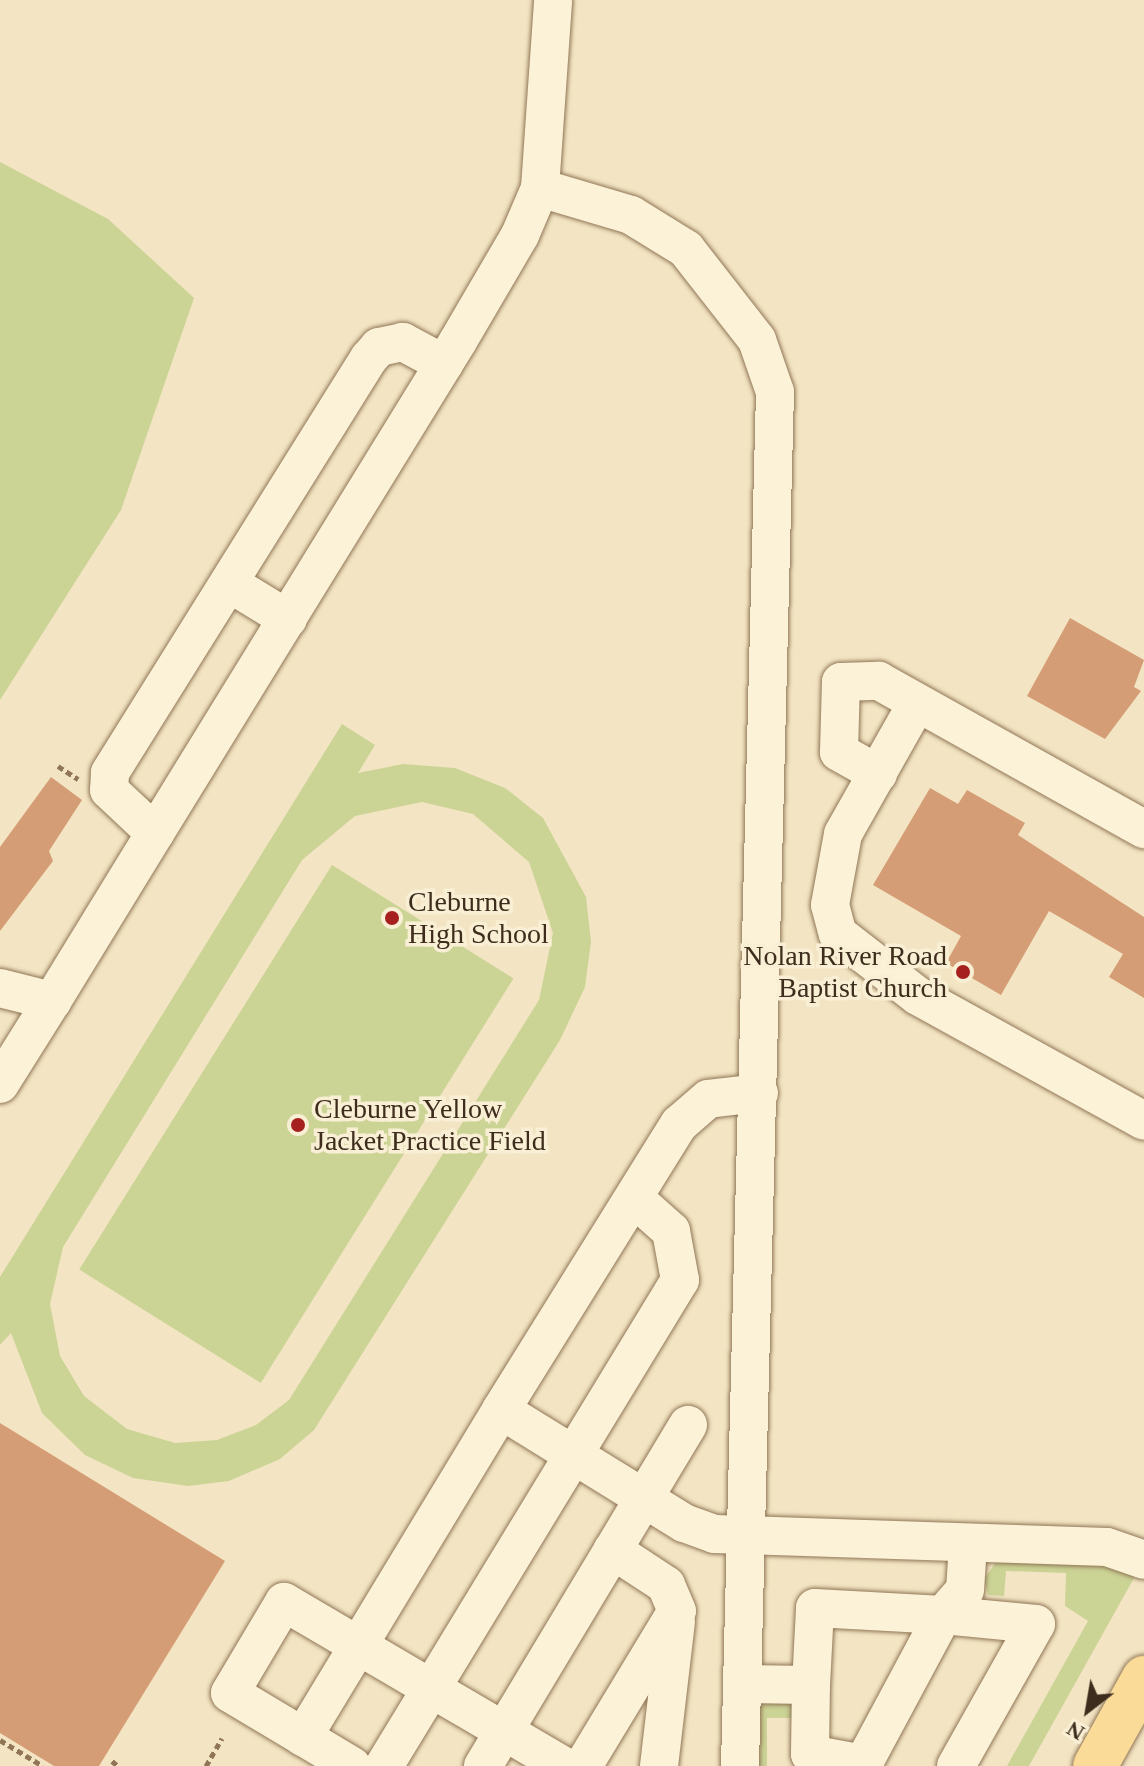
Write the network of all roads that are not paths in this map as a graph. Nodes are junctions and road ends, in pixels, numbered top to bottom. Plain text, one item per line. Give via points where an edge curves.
1 (553, 0) edge
2 (540, 188) junction
3 (444, 364) junction
4 (229, 583) junction
5 (288, 619) junction
6 (917, 703) junction
7 (878, 774) junction
8 (1144, 829) edge
9 (155, 833) junction
10 (0, 988) edge
11 (52, 1001) junction
12 (0, 1084) edge
13 (759, 1093) junction
14 (1144, 1121) edge
15 (634, 1198) junction
16 (501, 1410) junction
17 (688, 1425) dead end
18 (574, 1454) junction
19 (645, 1498) junction
20 (747, 1536) junction
21 (968, 1545) junction
22 (613, 1550) junction
23 (1144, 1560) edge
24 (677, 1611) junction
25 (943, 1615) junction
26 (357, 1645) junction
27 (1143, 1683) edge
28 (743, 1684) junction
29 (811, 1685) junction
30 (431, 1688) junction
31 (504, 1731) junction
32 (303, 1737) junction
33 (866, 1765) edge
34 (352, 1766) edge
35 (384, 1766) edge
36 (483, 1766) edge
37 (563, 1766) edge
38 (583, 1766) edge
39 (659, 1766) edge
40 (740, 1766) edge
41 (956, 1766) edge
42 (1095, 1766) edge

1 - 2 lane
2 - 3 lane
2 - 13 lane via 631,215 686,249 757,340 775,392
3 - 4 lane via 403,342 379,347
3 - 5 lane
4 - 5 lane
4 - 9 lane via 110,773 109,790
5 - 9 lane
6 - 7 lane
6 - 7 lane via 879,681 841,682 839,752
6 - 8 lane
7 - 14 lane via 843,834 830,905 838,934 918,996
9 - 11 lane
10 - 11 lane
11 - 12 lane
13 - 15 lane via 693,1107
13 - 20 lane
15 - 16 lane
15 - 18 lane via 671,1231 680,1280
16 - 18 lane
16 - 26 lane
17 - 19 lane
18 - 19 lane
18 - 30 lane
19 - 20 lane via 684,1523
19 - 22 lane
20 - 21 lane
20 - 28 lane
21 - 23 lane via 1107,1547
21 - 25 lane via 965,1590
22 - 24 lane via 666,1585
22 - 31 lane
24 - 38 lane
24 - 39 lane
25 - 29 lane via 815,1608
25 - 33 lane
25 - 41 lane via 1036,1624
26 - 30 lane
26 - 32 lane
26 - 32 lane via 284,1602 237,1680 230,1693
27 - 42 main road
28 - 29 lane
28 - 40 lane
29 - 33 lane via 810,1754
30 - 31 lane
30 - 35 lane
31 - 36 lane
31 - 37 lane
32 - 34 lane

